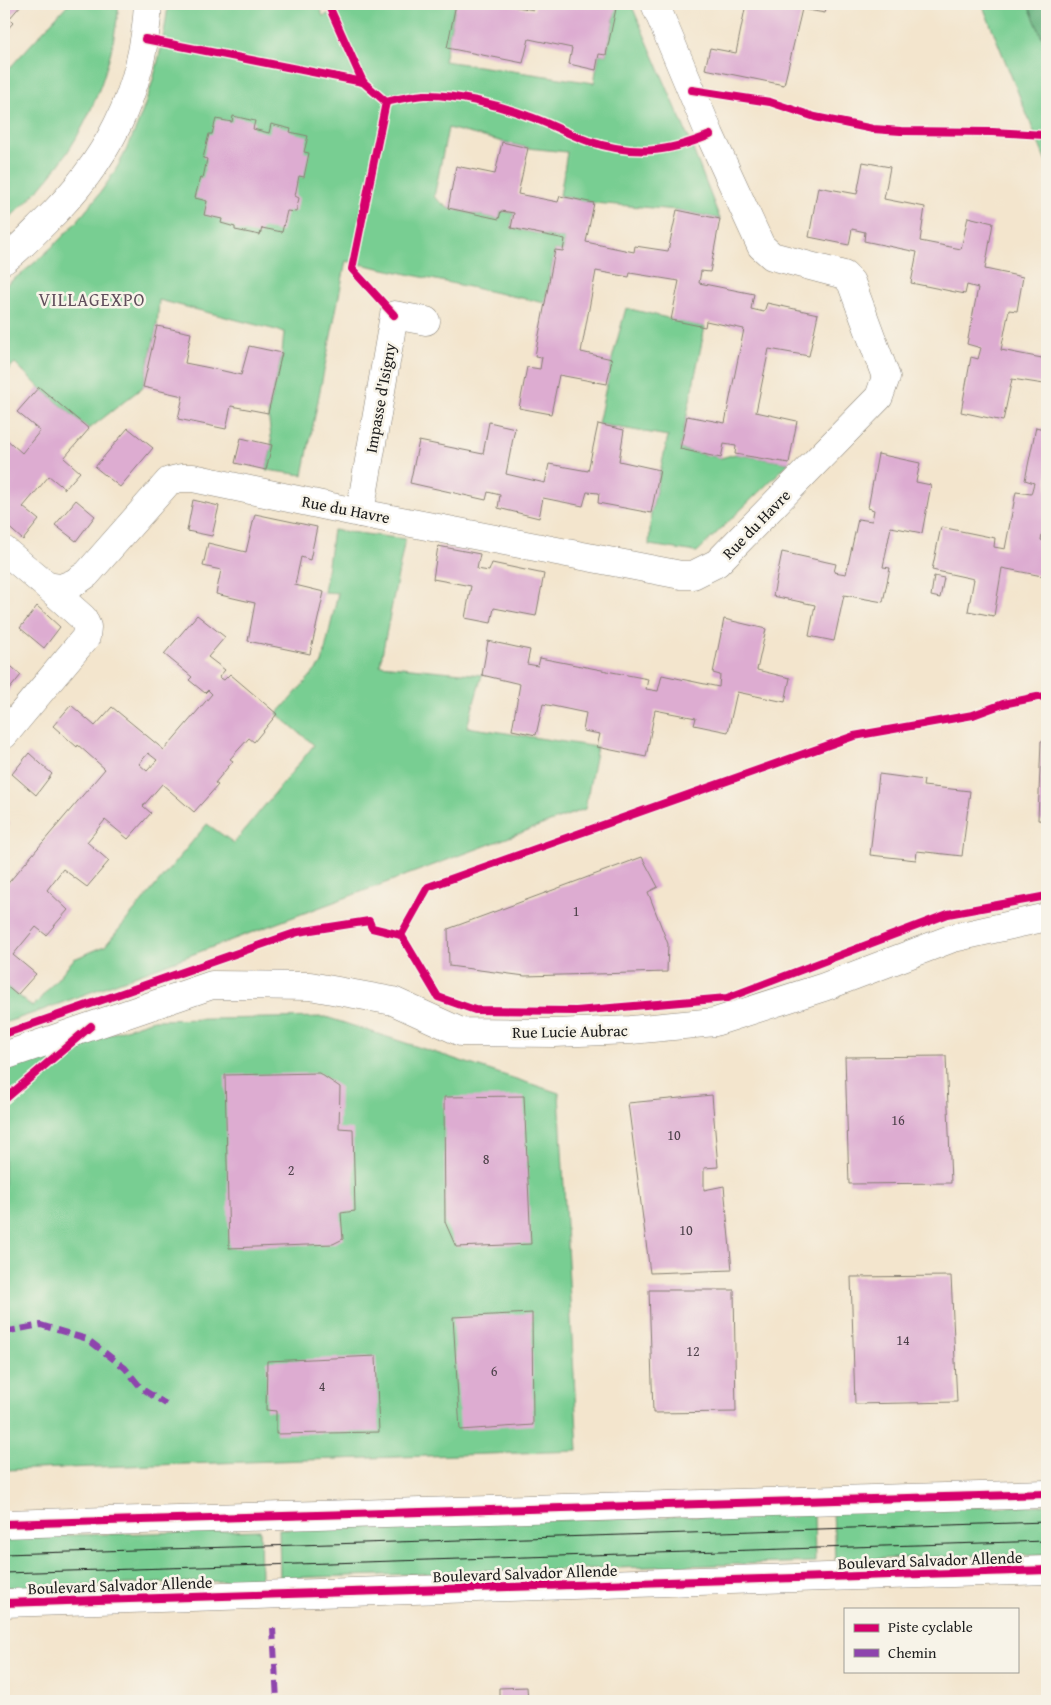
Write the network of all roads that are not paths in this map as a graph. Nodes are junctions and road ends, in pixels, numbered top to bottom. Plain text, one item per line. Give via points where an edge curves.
1 (148, 4) edge
2 (655, 4) edge
3 (4, 260) edge
4 (426, 321) dead end
5 (360, 513) junction
6 (4, 550) edge
7 (47, 586) junction
8 (4, 735) edge
9 (1047, 917) edge
10 (4, 1056) edge
11 (1047, 1494) edge
12 (4, 1524) edge
13 (1047, 1570) edge
14 (4, 1603) edge

1 - 3 street via 147,27 136,81 126,108 96,164 56,212
2 - 5 street, Rue du Havre via 761,246 772,256 844,275 851,282 886,377 879,397 717,563 693,575
4 - 5 street, Impasse d'Isigny via 394,315
5 - 7 street, Rue du Havre via 181,478 169,481 87,574 61,588
6 - 7 street
7 - 8 street via 83,618 87,627 86,637
9 - 10 street, Rue Lucie Aubrac via 954,938 824,988 715,1022 631,1030 461,1032 393,1001 310,986 212,985
11 - 12 street
13 - 14 street, Boulevard Salvador Allende

